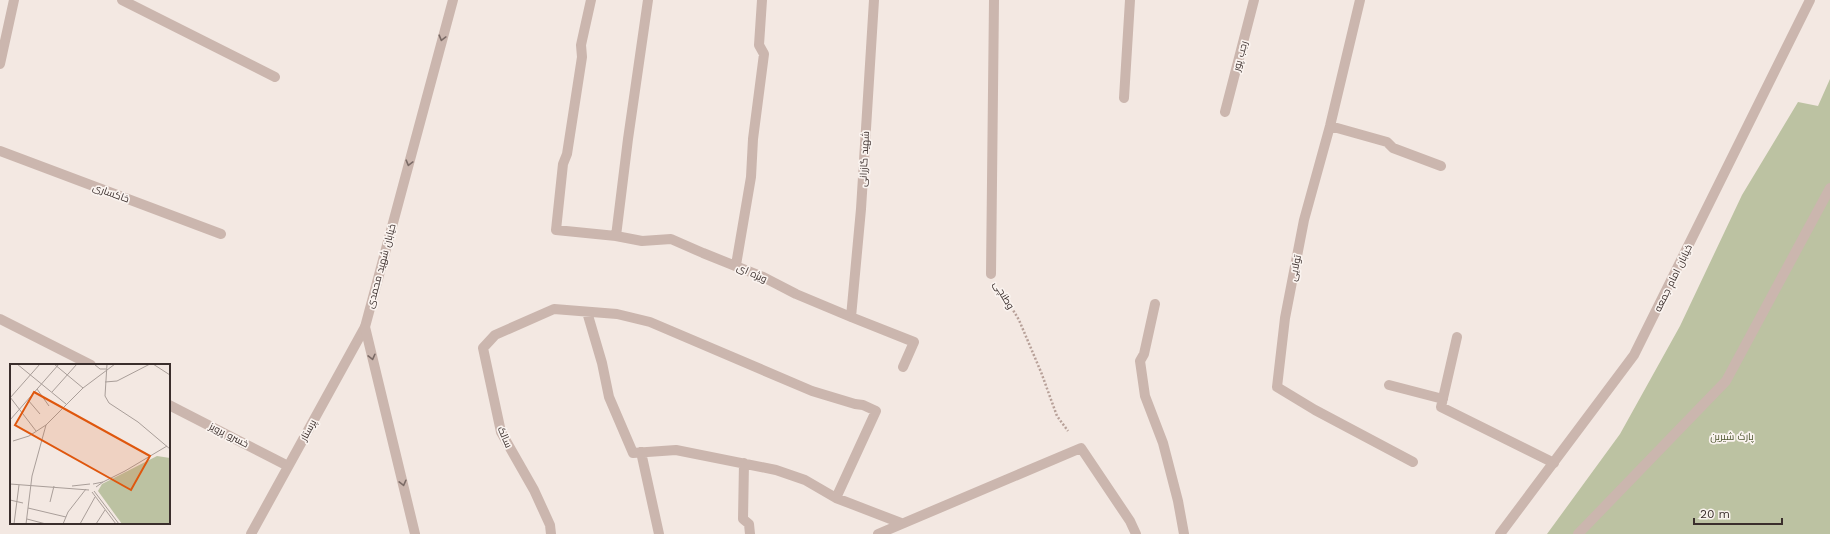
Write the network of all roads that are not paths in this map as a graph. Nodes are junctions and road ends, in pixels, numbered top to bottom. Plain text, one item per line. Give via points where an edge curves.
1 (14, 0) edge
2 (122, 0) edge
3 (453, 0) edge
4 (591, 0) edge
5 (648, 0) edge
6 (762, 0) edge
7 (874, 0) edge
8 (994, 0) edge
9 (1130, 0) edge
10 (1254, 0) edge
11 (1360, 0) edge
12 (1810, 0) edge
13 (0, 64) edge
14 (275, 76) dead end
15 (1124, 98) dead end
16 (1225, 112) dead end
17 (1330, 126) junction
18 (0, 151) edge
19 (1441, 166) dead end
20 (1830, 188) edge
21 (221, 234) dead end
22 (616, 236) junction
23 (736, 266) junction
24 (991, 274) road end
25 (1156, 304) dead end
26 (586, 312) junction
27 (851, 317) junction
28 (0, 319) edge
29 (365, 327) junction
30 (1457, 337) dead end
31 (89, 364) edge
32 (903, 367) dead end
33 (1389, 384) dead end
34 (1443, 399) junction
35 (170, 406) edge
36 (641, 452) junction
37 (1413, 462) dead end
38 (744, 463) junction
39 (1554, 463) junction
40 (288, 466) junction
41 (836, 498) junction
42 (901, 523) junction
43 (251, 534) edge
44 (415, 534) edge
45 (551, 534) edge
46 (659, 534) edge
47 (750, 534) edge
48 (878, 534) edge
49 (1136, 534) edge
50 (1184, 534) edge
51 (1500, 534) edge
52 (1578, 534) edge

1 - 13 street
2 - 14 street
3 -> 29 street, خیابان شهید محمدی
4 - 22 street, ویژه ای via 581,45 582,57 567,154 562,164 556,230
5 - 22 street
6 - 23 street via 759,46 764,54 751,176
7 - 27 street, شهید گازرانی via 861,209
8 - 24 street, وطنچی
9 - 15 street
10 - 16 street, رجب پور
11 - 17 street, تولایی
12 - 39 street, خیابان امام جمعه via 1634,355
17 - 19 street via 1387,142 1393,148
17 - 37 street, تولایی via 1304,220 1285,318 1277,387
18 - 21 street, خاکساری
20 - 52 street via 1726,381
22 - 23 street, ویژه ای via 642,241 671,239
23 - 27 street, ویژه ای
25 - 50 street via 1140,361 1145,396 1163,443
26 - 36 street via 602,363 609,398 633,453
26 - 41 street via 617,314 650,322 812,391 876,411
26 - 45 street, سالک via 554,309 495,335 483,348 501,432 534,490 550,525
27 - 32 street, ویژه ای via 914,342
28 - 31 street
29 - 40 street, پرستار
29 -> 44 street, خیابان شهید محمدی
30 - 34 street
33 - 34 street
34 - 39 street via 1441,407
35 - 40 street, خسرو پرویز
36 - 38 street via 676,450
36 - 46 street
38 - 41 street via 805,480
38 - 47 street via 743,519 749,524
39 - 51 street, خیابان امام جمعه
40 - 43 street, پرستار
41 - 42 street
42 - 48 street
42 - 49 street via 1081,448

